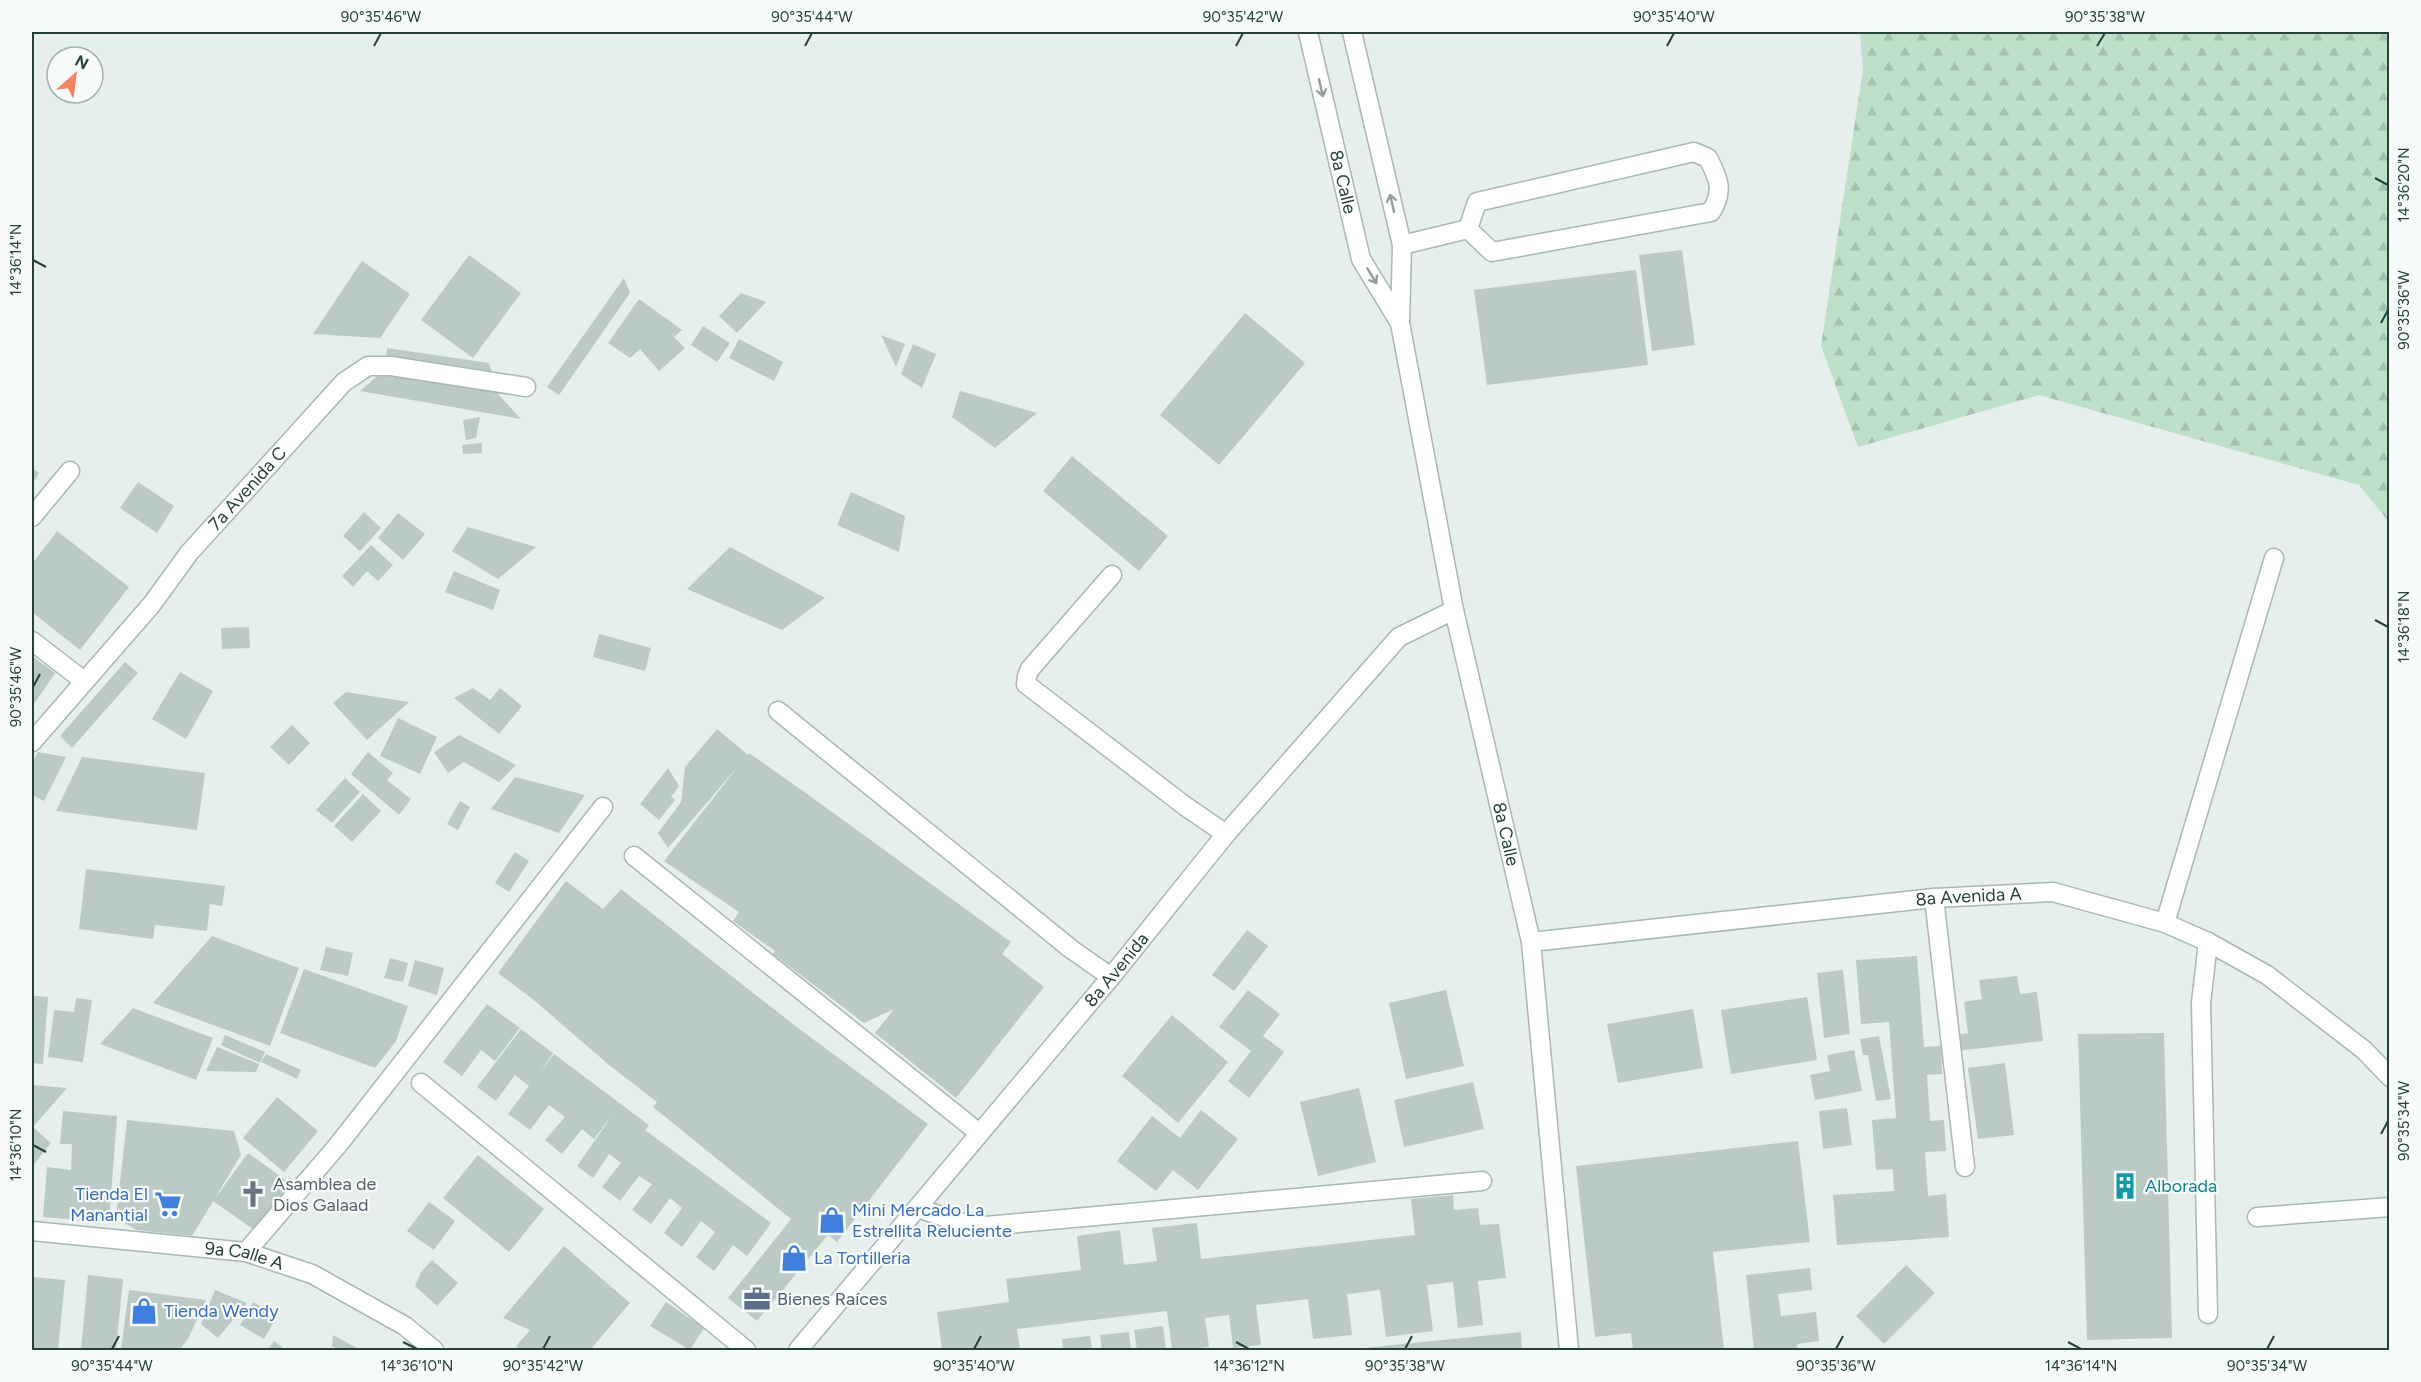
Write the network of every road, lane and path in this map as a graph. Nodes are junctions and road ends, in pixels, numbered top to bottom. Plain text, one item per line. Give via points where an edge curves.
1 (1308, 32) edge
2 (1352, 32) edge
3 (1468, 229) junction
4 (1402, 245) junction
5 (1400, 323) junction
6 (526, 387) dead end
7 (70, 471) dead end
8 (32, 517) edge
9 (2274, 558) dead end
10 (1112, 575) dead end
11 (1454, 610) junction
12 (32, 641) edge
13 (84, 681) junction
14 (778, 711) dead end
15 (32, 742) edge
16 (603, 807) dead end
17 (1226, 834) junction
18 (634, 856) dead end
19 (1934, 898) junction
20 (2165, 923) junction
21 (1531, 942) junction
22 (2208, 942) junction
23 (1111, 977) junction
24 (2390, 1077) edge
25 (421, 1083) dead end
26 (979, 1133) junction
27 (1965, 1167) dead end
28 (1482, 1181) dead end
29 (2390, 1207) edge
30 (917, 1208) junction
31 (2257, 1217) dead end
32 (32, 1232) edge
33 (246, 1252) junction
34 (2208, 1314) dead end
35 (434, 1350) edge
36 (746, 1350) edge
37 (798, 1350) edge
38 (1569, 1350) edge

1 -> 5 street, 8a Calle via 1361,259
4 -> 2 street, 8a Calle
3 - 3 street via 1492,252 1711,212 1719,198 1718,177 1708,158 1694,152 1477,202
3 - 4 street
4 - 5 street, 8a Calle
5 - 11 street, 8a Calle
6 - 13 street, 7a Avenida C via 391,366 368,366 344,382 189,553 152,604
7 - 8 street
9 - 20 street
10 - 17 street via 1030,669 1026,684
11 - 17 street, 8a Avenida via 1399,637
11 - 21 street, 8a Calle
12 - 13 street
13 - 15 street, 7a Avenida C
14 - 23 street via 1071,949
16 - 33 street via 338,1145
17 - 23 street, 8a Avenida
18 - 26 street
19 - 20 street, 8a Avenida A via 2053,892
19 - 21 street, 8a Avenida A
19 - 27 street
20 - 22 street, 8a Avenida A
21 - 38 street, 8a Calle
22 - 24 street, 8a Avenida A via 2266,975 2364,1050
22 - 34 street via 2201,1003
23 - 26 street, 8a Avenida
25 - 36 street
26 - 30 street, 8a Avenida
28 - 30 street via 975,1227
29 - 31 street
30 - 37 street, 8a Avenida
32 - 33 street, 9a Calle A
33 - 35 street, 9a Calle A via 312,1274 405,1326

